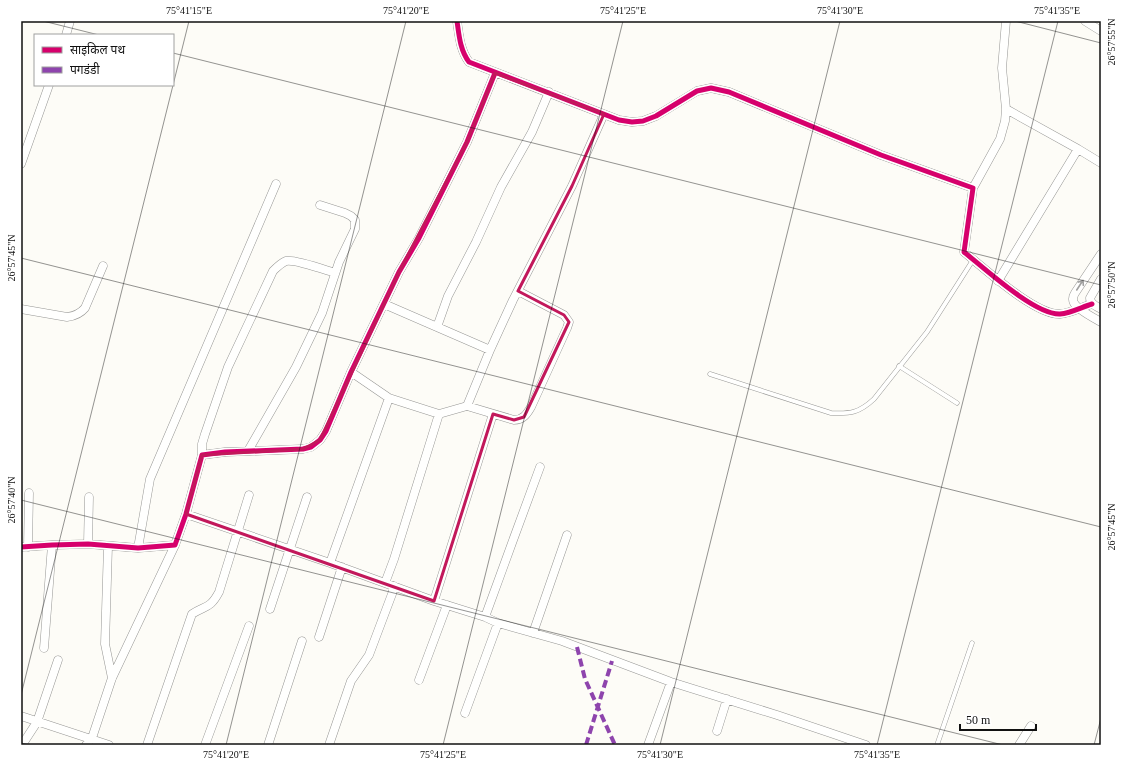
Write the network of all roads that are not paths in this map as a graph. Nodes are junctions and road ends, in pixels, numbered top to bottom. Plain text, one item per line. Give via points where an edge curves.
1 (70, 21) edge
2 (457, 21) edge
3 (1006, 21) edge
4 (1085, 21) edge
5 (1101, 31) edge
6 (66, 34) edge
7 (495, 73) junction
8 (49, 86) edge
9 (550, 92) junction
10 (1006, 109) junction
11 (604, 114) junction
12 (1078, 149) junction
13 (1101, 163) edge
14 (21, 164) edge
15 (276, 184) dead end
16 (973, 188) junction
17 (320, 205) dead end
18 (1101, 254) edge
19 (973, 260) junction
20 (103, 266) dead end
21 (335, 273) junction
22 (1101, 279) edge
23 (998, 281) junction
24 (518, 291) junction
25 (384, 304) junction
26 (1092, 304) junction
27 (1079, 308) junction
28 (21, 309) edge
29 (1101, 309) edge
30 (1101, 322) edge
31 (437, 327) junction
32 (490, 350) junction
33 (899, 366) junction
34 (351, 372) junction
35 (710, 374) dead end
36 (389, 398) junction
37 (957, 402) dead end
38 (467, 406) junction
39 (439, 414) junction
40 (493, 414) junction
41 (248, 451) junction
42 (202, 455) junction
43 (540, 467) dead end
44 (29, 493) dead end
45 (249, 494) dead end
46 (308, 497) dead end
47 (89, 498) dead end
48 (186, 514) junction
49 (238, 531) junction
50 (567, 534) dead end
51 (52, 544) junction
52 (88, 544) junction
53 (175, 545) junction
54 (108, 546) junction
55 (25, 547) edge
56 (138, 548) junction
57 (290, 550) junction
58 (330, 563) junction
59 (342, 567) junction
60 (385, 583) junction
61 (394, 586) junction
62 (434, 601) junction
63 (447, 605) junction
64 (270, 609) dead end
65 (486, 617) junction
66 (498, 623) junction
67 (249, 626) dead end
68 (533, 633) junction
69 (319, 637) dead end
70 (302, 641) dead end
71 (972, 643) dead end
72 (44, 648) dead end
73 (58, 660) dead end
74 (112, 678) junction
75 (419, 680) dead end
76 (671, 682) junction
77 (727, 699) junction
78 (465, 713) dead end
79 (21, 716) edge
80 (37, 722) junction
81 (1032, 726) dead end
82 (717, 731) dead end
83 (92, 738) junction
84 (22, 745) edge
85 (86, 745) edge
86 (109, 745) edge
87 (147, 745) edge
88 (206, 745) edge
89 (268, 745) edge
90 (329, 745) edge
91 (648, 745) edge
92 (866, 745) edge
93 (937, 745) edge
94 (1019, 745) edge

1 - 6 street
2 - 7 street via 462,47 469,62
3 - 10 street via 1002,68
4 - 5 street
7 - 9 street
7 - 25 street via 467,142
8 - 14 street
9 - 11 street
9 - 31 street via 448,296
10 - 12 street
10 - 16 street via 1000,139
11 - 16 street via 619,120 643,121 697,91 712,88 729,92 881,155
11 - 24 street via 572,186
12 - 13 street
12 - 23 street
15 - 56 street via 150,480
16 - 19 street via 964,252
17 - 21 street via 355,220 355,229
27 -> 18 street via 1073,302 1073,296
19 - 23 street
19 - 33 lane via 927,332
20 - 28 street via 81,313 68,318
21 - 41 street via 322,313 296,367
21 - 42 street via 288,261 281,263 273,271 228,367 202,444
22 - 26 street via 1090,298
23 - 27 street via 1049,313 1060,314
24 - 32 street
24 - 40 street via 564,315 569,322 524,417 514,420
25 - 31 street
25 - 34 street
26 - 27 street
26 - 29 street
27 - 30 street
31 - 32 street
32 - 38 street
33 - 35 lane via 865,408 844,414 831,413
33 - 37 lane
34 - 36 street
34 - 41 street via 326,431 312,447
36 - 39 street
36 - 58 street
38 - 39 street
38 - 40 street
39 - 60 street
40 - 62 street
41 - 42 street
42 - 48 street
43 - 65 street
44 - 55 street
45 - 49 street
46 - 57 street
47 - 52 street
48 - 49 street
48 - 53 street
49 - 57 street
49 - 87 street via 219,592 207,607 192,614
50 - 68 street
51 - 52 street
51 - 55 street
51 - 72 street
52 - 54 street
53 - 56 street
53 - 74 street
54 - 56 street
54 - 74 street via 105,644
57 - 58 street
57 - 64 street
58 - 59 street
59 - 60 street
59 - 69 street
60 - 61 street
61 - 62 street
61 - 90 street via 369,655 350,682
62 - 63 street
63 - 65 street
63 - 75 street
65 - 66 street
66 - 68 street
66 - 78 street
67 - 88 street
68 - 76 street via 562,641
70 - 89 street
71 - 93 lane
73 - 80 street
74 - 83 street
76 - 77 street
76 - 91 street
77 - 82 street
77 - 92 street
79 - 80 street
80 - 83 street
80 - 84 street
81 - 94 street
83 - 85 street
83 - 86 street

